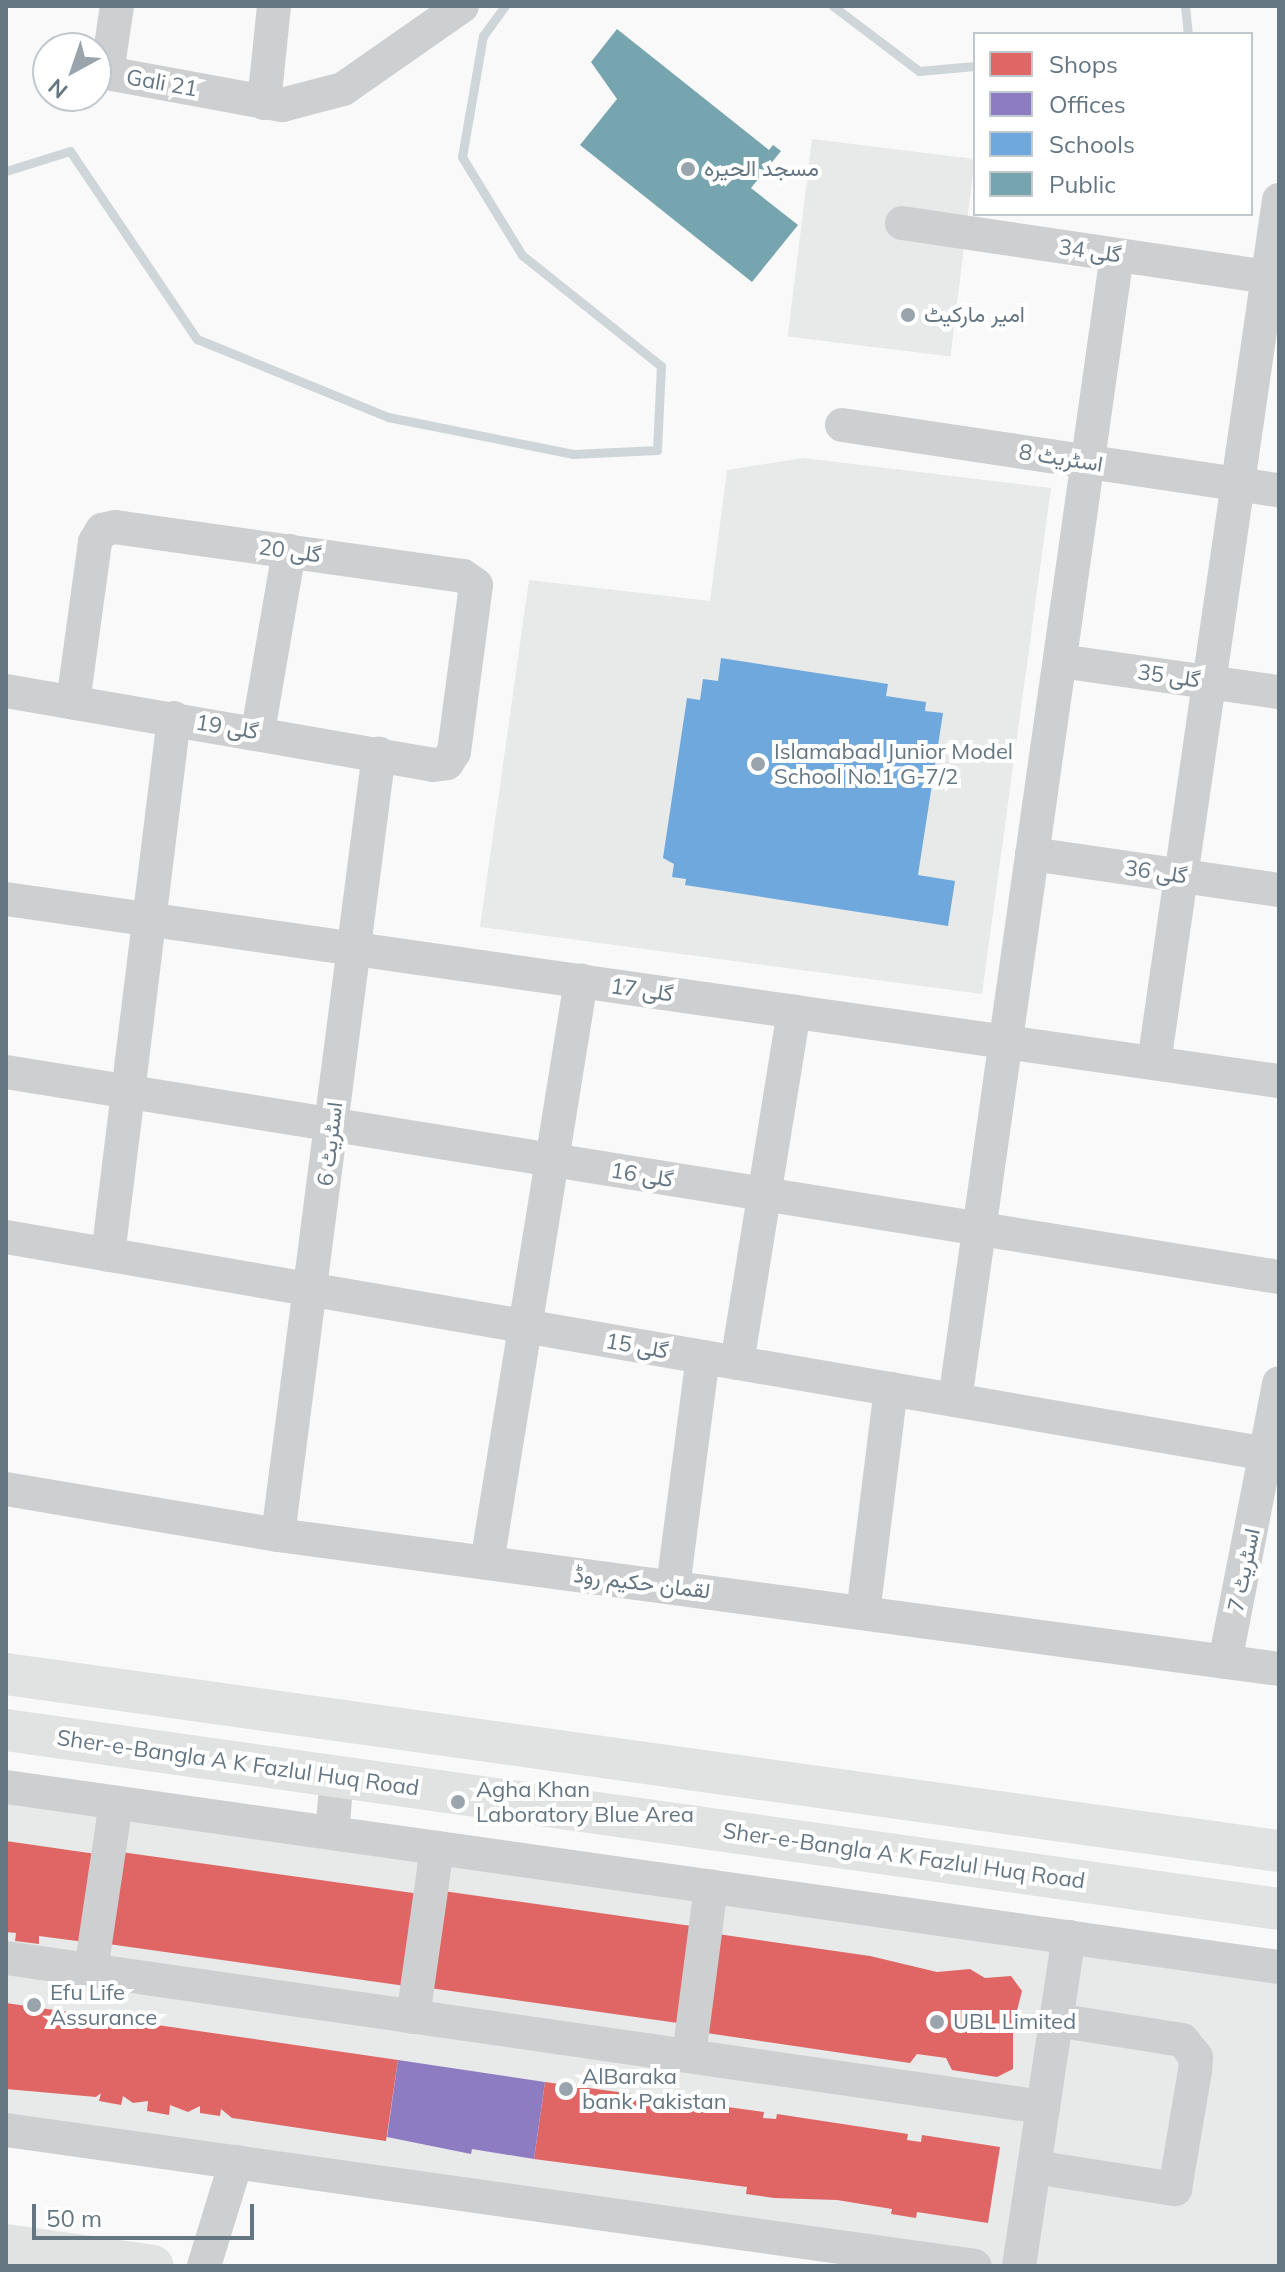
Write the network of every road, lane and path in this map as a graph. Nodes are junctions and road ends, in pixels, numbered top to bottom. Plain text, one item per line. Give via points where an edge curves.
1 (117, 6) edge
2 (274, 6) edge
3 (462, 6) edge
4 (264, 103) junction
5 (1279, 200) edge
6 (902, 223) dead end
7 (1117, 255) junction
8 (1273, 278) edge
9 (842, 425) dead end
10 (1088, 462) junction
11 (1238, 484) junction
12 (1279, 490) edge
13 (289, 551) junction
14 (1060, 661) junction
15 (1209, 682) junction
16 (6, 691) edge
17 (1279, 692) edge
18 (73, 702) junction
19 (174, 718) junction
20 (258, 731) junction
21 (379, 753) junction
22 (447, 763) joint
23 (1032, 854) junction
24 (1181, 876) junction
25 (1279, 890) edge
26 (6, 899) edge
27 (149, 919) junction
28 (357, 949) junction
29 (581, 981) junction
30 (794, 1012) junction
31 (1006, 1042) junction
32 (1154, 1063) junction
33 (6, 1072) edge
34 (1279, 1081) edge
35 (128, 1092) junction
36 (332, 1125) junction
37 (551, 1160) junction
38 (765, 1195) junction
39 (979, 1229) junction
40 (6, 1237) edge
41 (108, 1255) junction
42 (1279, 1277) edge
43 (314, 1290) junction
44 (524, 1326) junction
45 (703, 1357) junction
46 (737, 1363) junction
47 (1279, 1383) edge
48 (891, 1389) junction
49 (955, 1400) junction
50 (1268, 1454) junction
51 (6, 1489) edge
52 (278, 1535) junction
53 (487, 1563) junction
54 (673, 1587) junction
55 (863, 1613) junction
56 (1225, 1662) junction
57 (1279, 1669) edge
58 (6, 1674) edge
59 (357, 1722) junction
60 (6, 1730) edge
61 (344, 1778) junction
62 (6, 1787) edge
63 (116, 1803) junction
64 (332, 1833) junction
65 (437, 1848) junction
66 (1279, 1851) edge
67 (711, 1886) junction
68 (1279, 1909) edge
69 (1069, 1937) junction
70 (6, 1958) edge
71 (1279, 1967) edge
72 (91, 1970) junction
73 (413, 2017) junction
74 (1056, 2020) junction
75 (689, 2056) junction
76 (1043, 2107) junction
77 (6, 2130) edge
78 (236, 2162) junction
79 (1034, 2167) junction
80 (6, 2245) edge
81 (153, 2266) edge
82 (204, 2266) edge
83 (975, 2266) edge
84 (1019, 2266) edge

1 - 4 street, Gali 21 via 107,73
2 - 4 street
3 - 4 street, Gali 21 via 343,89 305,101
5 - 8 street
6 - 7 street, گلی 34
7 - 8 street, گلی 34
7 - 10 street
8 - 11 street
9 - 10 street, اسٹریٹ 8
10 - 11 street, اسٹریٹ 8
10 - 14 street
11 - 12 street, اسٹریٹ 8
11 - 15 street
13 - 18 street, گلی 20 via 115,527 102,530 95,542
13 - 20 street
13 - 22 street, گلی 20 via 463,576 476,585 454,752
14 - 15 street, گلی 35
14 - 23 street
15 - 17 street, گلی 35
15 - 24 street
16 - 18 street, گلی 19
18 - 19 street, گلی 19
19 - 20 street, گلی 19
19 - 27 street
20 - 21 street, گلی 19
21 - 22 street, گلی 19
21 - 28 street, اسٹریٹ 6
23 - 24 street, گلی 36
23 - 31 street
24 - 25 street, گلی 36
24 - 32 street
26 - 27 street, گلی 17
27 - 28 street, گلی 17
27 - 35 street
28 - 29 street, گلی 17
28 - 36 street, اسٹریٹ 6
29 - 30 street, گلی 17
29 - 37 street
30 - 31 street, گلی 17
30 - 38 street
31 - 32 street, گلی 17
31 - 39 street
32 - 34 street, گلی 17
33 - 35 street, گلی 16
35 - 36 street, گلی 16
35 - 41 street
36 - 37 street, گلی 16
36 - 43 street, اسٹریٹ 6
37 - 38 street, گلی 16
37 - 44 street
38 - 39 street, گلی 16
38 - 46 street
39 - 42 street, گلی 16
39 - 49 street
40 - 41 street, گلی 15
41 - 43 street, گلی 15
43 - 44 street, گلی 15
43 - 52 street, اسٹریٹ 6
44 - 45 street, گلی 15
44 - 53 street
45 - 46 street, گلی 15
45 - 54 street
46 - 48 street, گلی 15
47 - 50 street, اسٹریٹ 7
48 - 49 street, گلی 15
48 - 55 street
49 - 50 street, گلی 15
50 - 56 street, اسٹریٹ 7
51 - 52 street, لقمان حکیم روڈ
52 - 53 street, لقمان حکیم روڈ
53 - 54 street, لقمان حکیم روڈ
54 - 55 street, لقمان حکیم روڈ
55 - 56 street, لقمان حکیم روڈ
56 - 57 street, لقمان حکیم روڈ
58 - 59 main road
59 - 61 main road
59 - 66 main road
60 - 61 main road, Sher-e-Bangla A K Fazlul Huq Road
61 - 64 street
61 - 68 main road, Sher-e-Bangla A K Fazlul Huq Road
62 - 63 street
63 - 64 street
63 - 72 street
64 - 65 street
65 - 67 street
65 - 73 street
67 - 69 street
67 - 75 street
69 - 71 street
69 - 74 street
70 - 72 street
72 - 73 street
73 - 75 street
74 - 76 street
74 - 79 street via 1182,2040 1196,2057 1195,2071 1175,2189
75 - 76 street
76 - 79 street
77 - 78 street
78 - 82 street
78 - 83 street
79 - 84 street
80 - 81 main road

